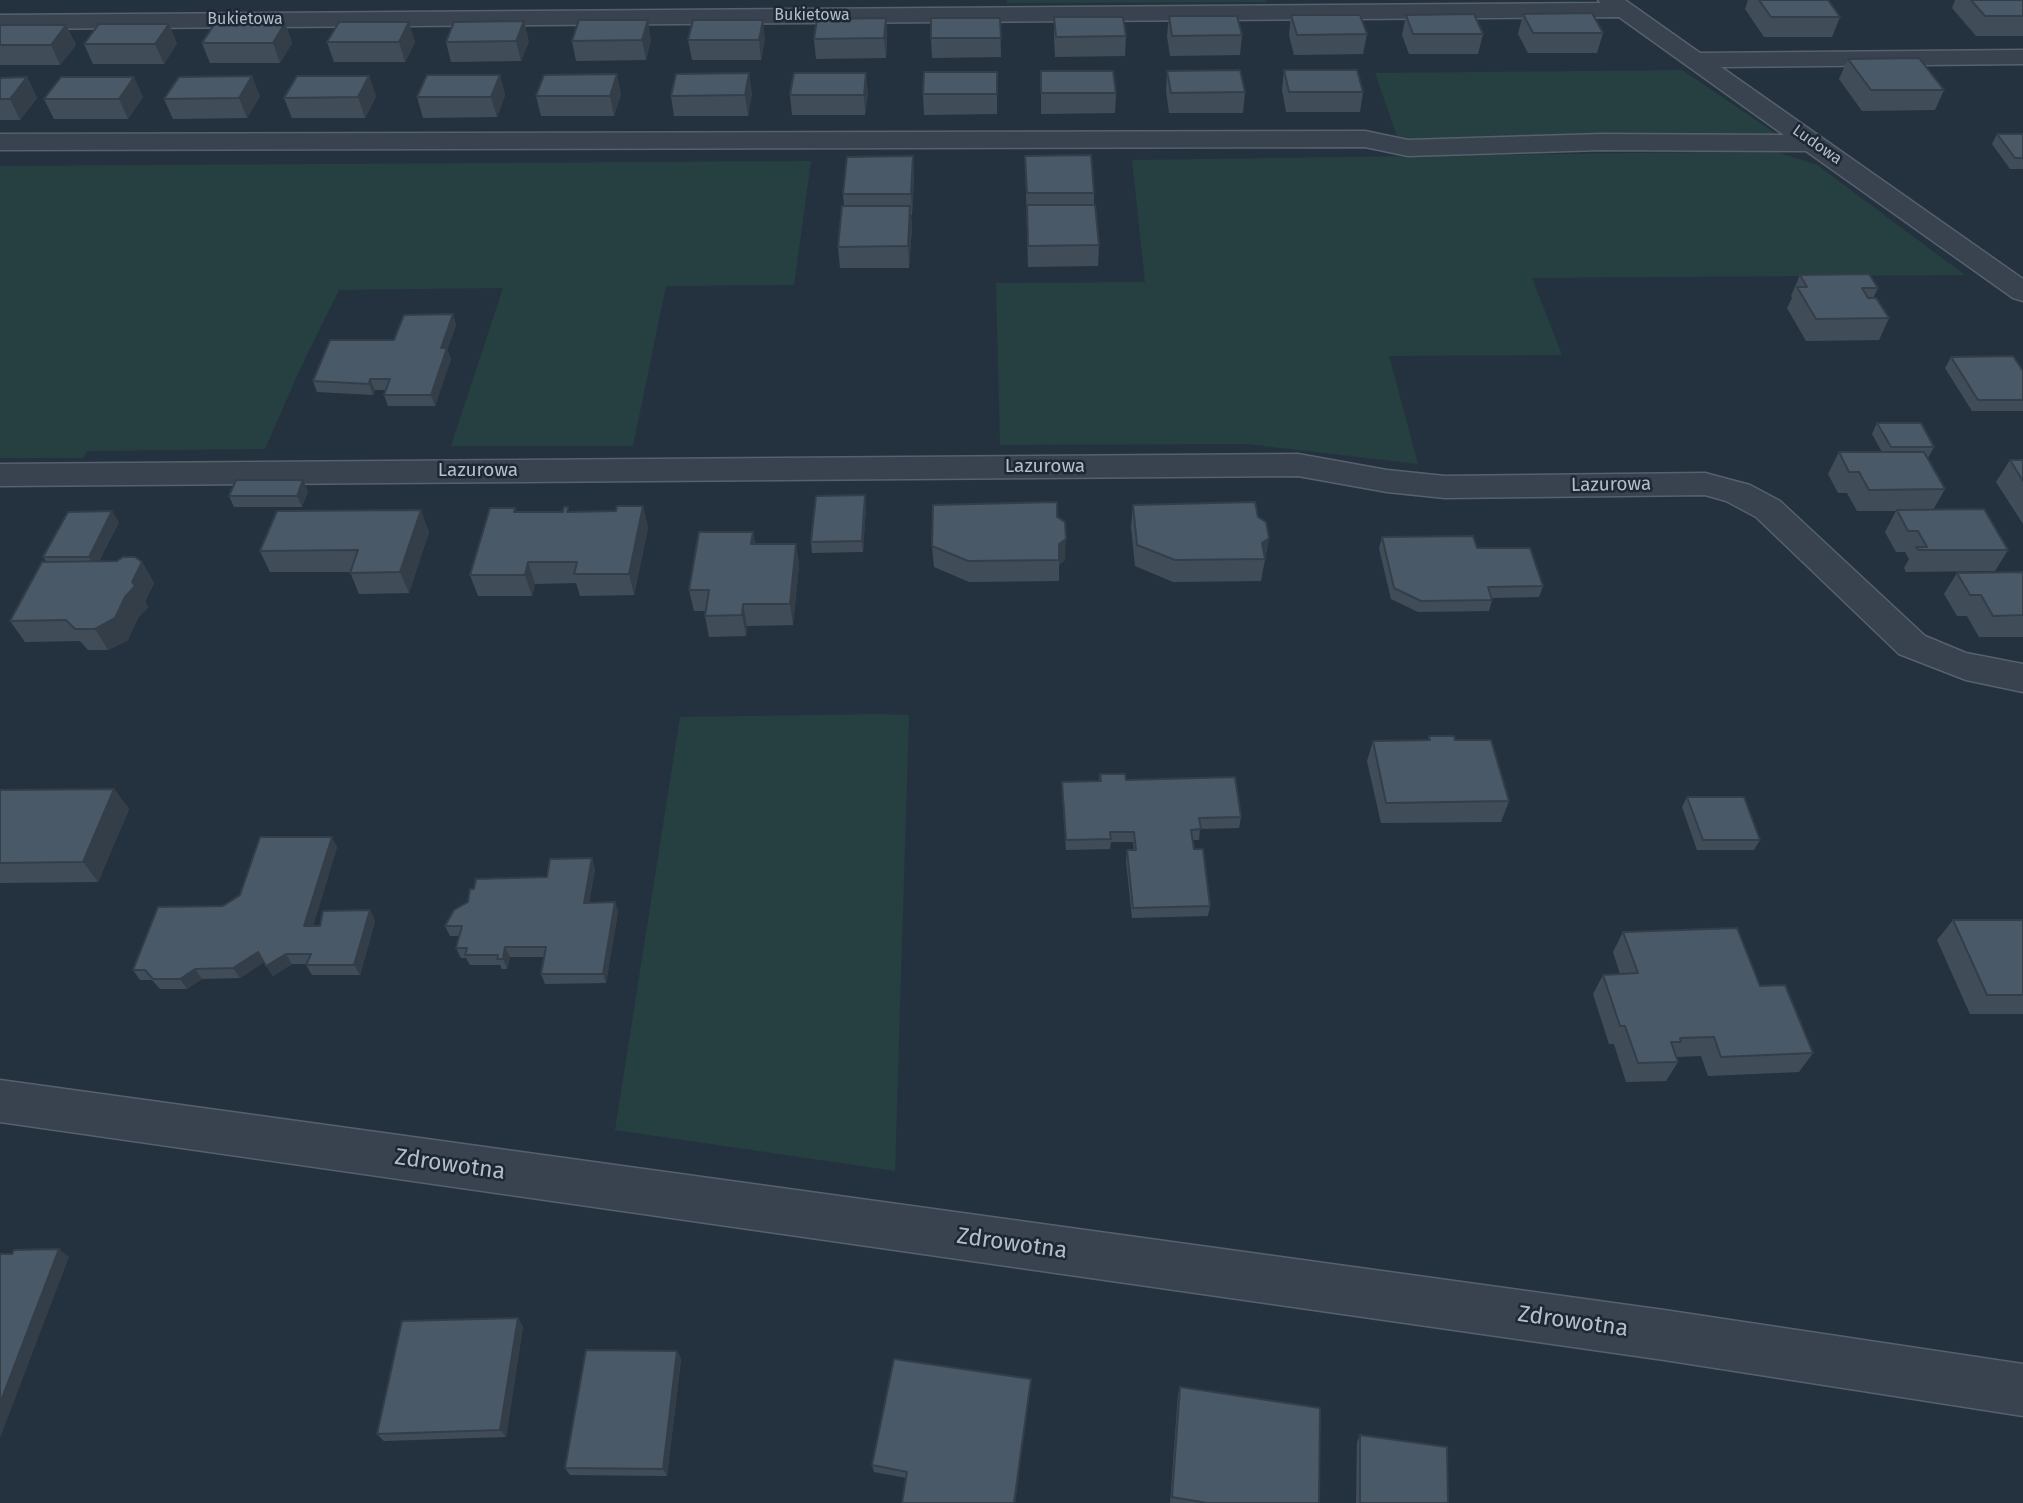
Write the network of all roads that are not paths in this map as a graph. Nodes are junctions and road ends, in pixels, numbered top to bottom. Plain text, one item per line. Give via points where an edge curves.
1 (1617, 5) edge
2 (0, 22) edge
3 (2023, 57) edge
4 (1695, 60) junction
5 (0, 142) edge
6 (1815, 143) junction
7 (2023, 292) edge
8 (0, 475) edge
9 (2023, 678) edge
10 (0, 1101) edge
11 (2023, 1390) edge

1 - 2 street, Bukietowa
1 - 4 street, Ludowa
3 - 4 street
4 - 6 street, Ludowa
5 - 6 street via 1365,139 1408,148 1601,142
6 - 7 street, Ludowa
8 - 9 street, Lazurowa via 1298,465 1445,486 1705,484 1729,488 1768,509 1912,645 1973,671
10 - 11 street, Zdrowotna via 1664,1335

